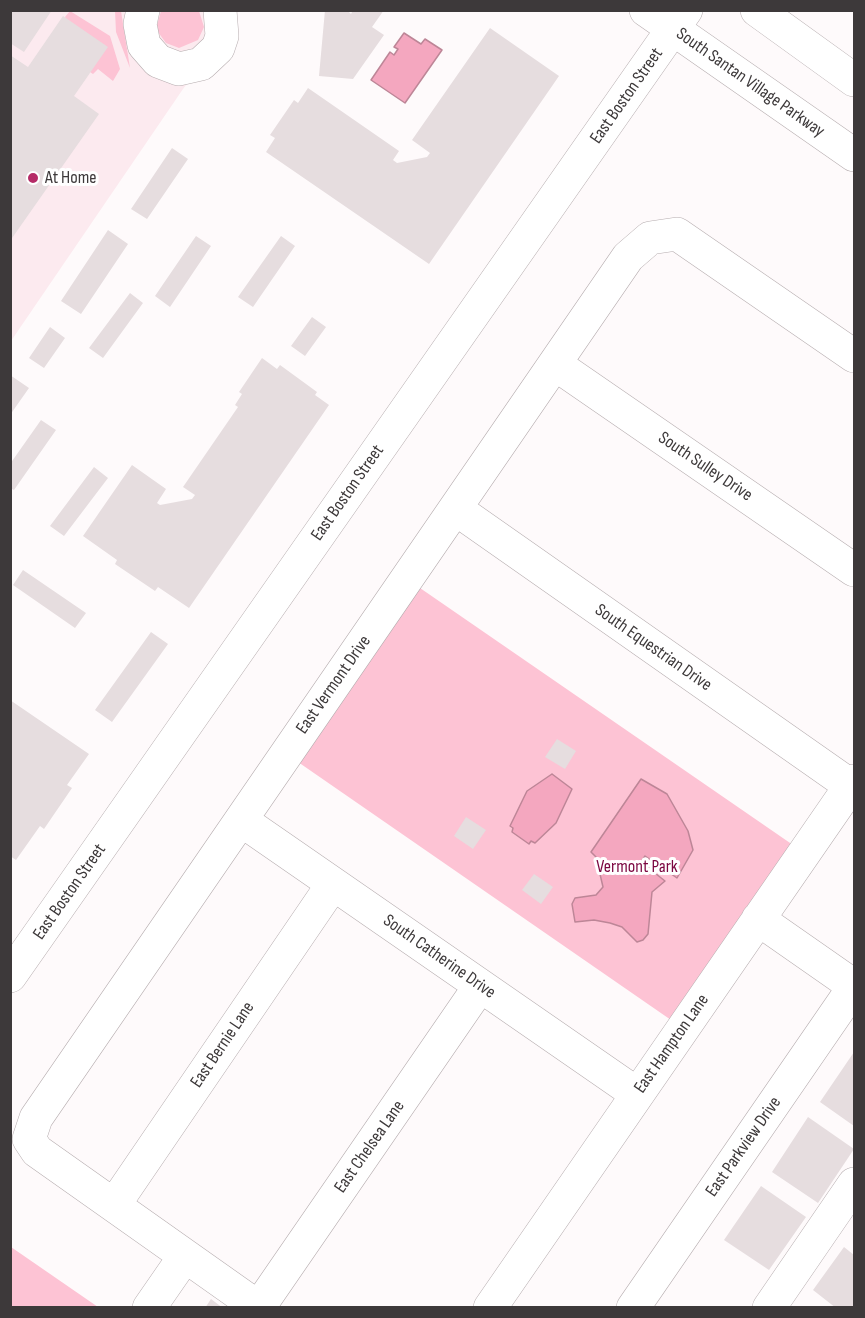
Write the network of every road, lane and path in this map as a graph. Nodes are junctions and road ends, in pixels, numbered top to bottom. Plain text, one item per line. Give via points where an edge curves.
1 (143, 10) edge
2 (220, 10) edge
3 (646, 10) edge
4 (757, 10) edge
5 (680, 20) edge
6 (855, 80) edge
7 (855, 155) edge
8 (855, 356) edge
9 (555, 364) junction
10 (456, 508) junction
11 (855, 570) edge
12 (853, 783) edge
13 (241, 820) junction
14 (333, 884) junction
15 (758, 920) junction
16 (10, 976) edge
17 (480, 986) junction
18 (855, 987) edge
19 (637, 1094) junction
20 (855, 1184) edge
21 (114, 1205) junction
22 (843, 1226) edge
23 (185, 1256) junction
24 (259, 1307) edge
25 (149, 1308) edge
26 (490, 1308) edge
27 (633, 1308) edge
28 (769, 1308) edge

1 - 2 street via 140,24 144,45 158,61 179,69 201,64 218,48 222,36
3 - 5 street, South Santan Village Parkway
4 - 6 street
5 - 7 street, South Santan Village Parkway
5 - 16 street, East Boston Street
8 - 9 street, East Vermont Drive via 677,234 650,238 628,257
9 - 10 street, East Vermont Drive
9 - 11 street, South Sulley Drive
10 - 12 street, South Equestrian Drive
10 - 13 street, East Vermont Drive
12 - 15 street, East Hampton Lane
13 - 14 street, South Catherine Drive
13 - 21 street, East Vermont Drive via 36,1118 29,1139 37,1151
14 - 17 street, South Catherine Drive
14 - 21 street, East Bernie Lane
15 - 18 street
15 - 19 street, East Hampton Lane
17 - 19 street, South Catherine Drive
17 - 24 street, East Chelsea Lane
18 - 27 street, East Parkview Drive
19 - 26 street, East Hampton Lane
20 - 22 street
21 - 23 street
22 - 28 street
23 - 24 street
23 - 25 street

